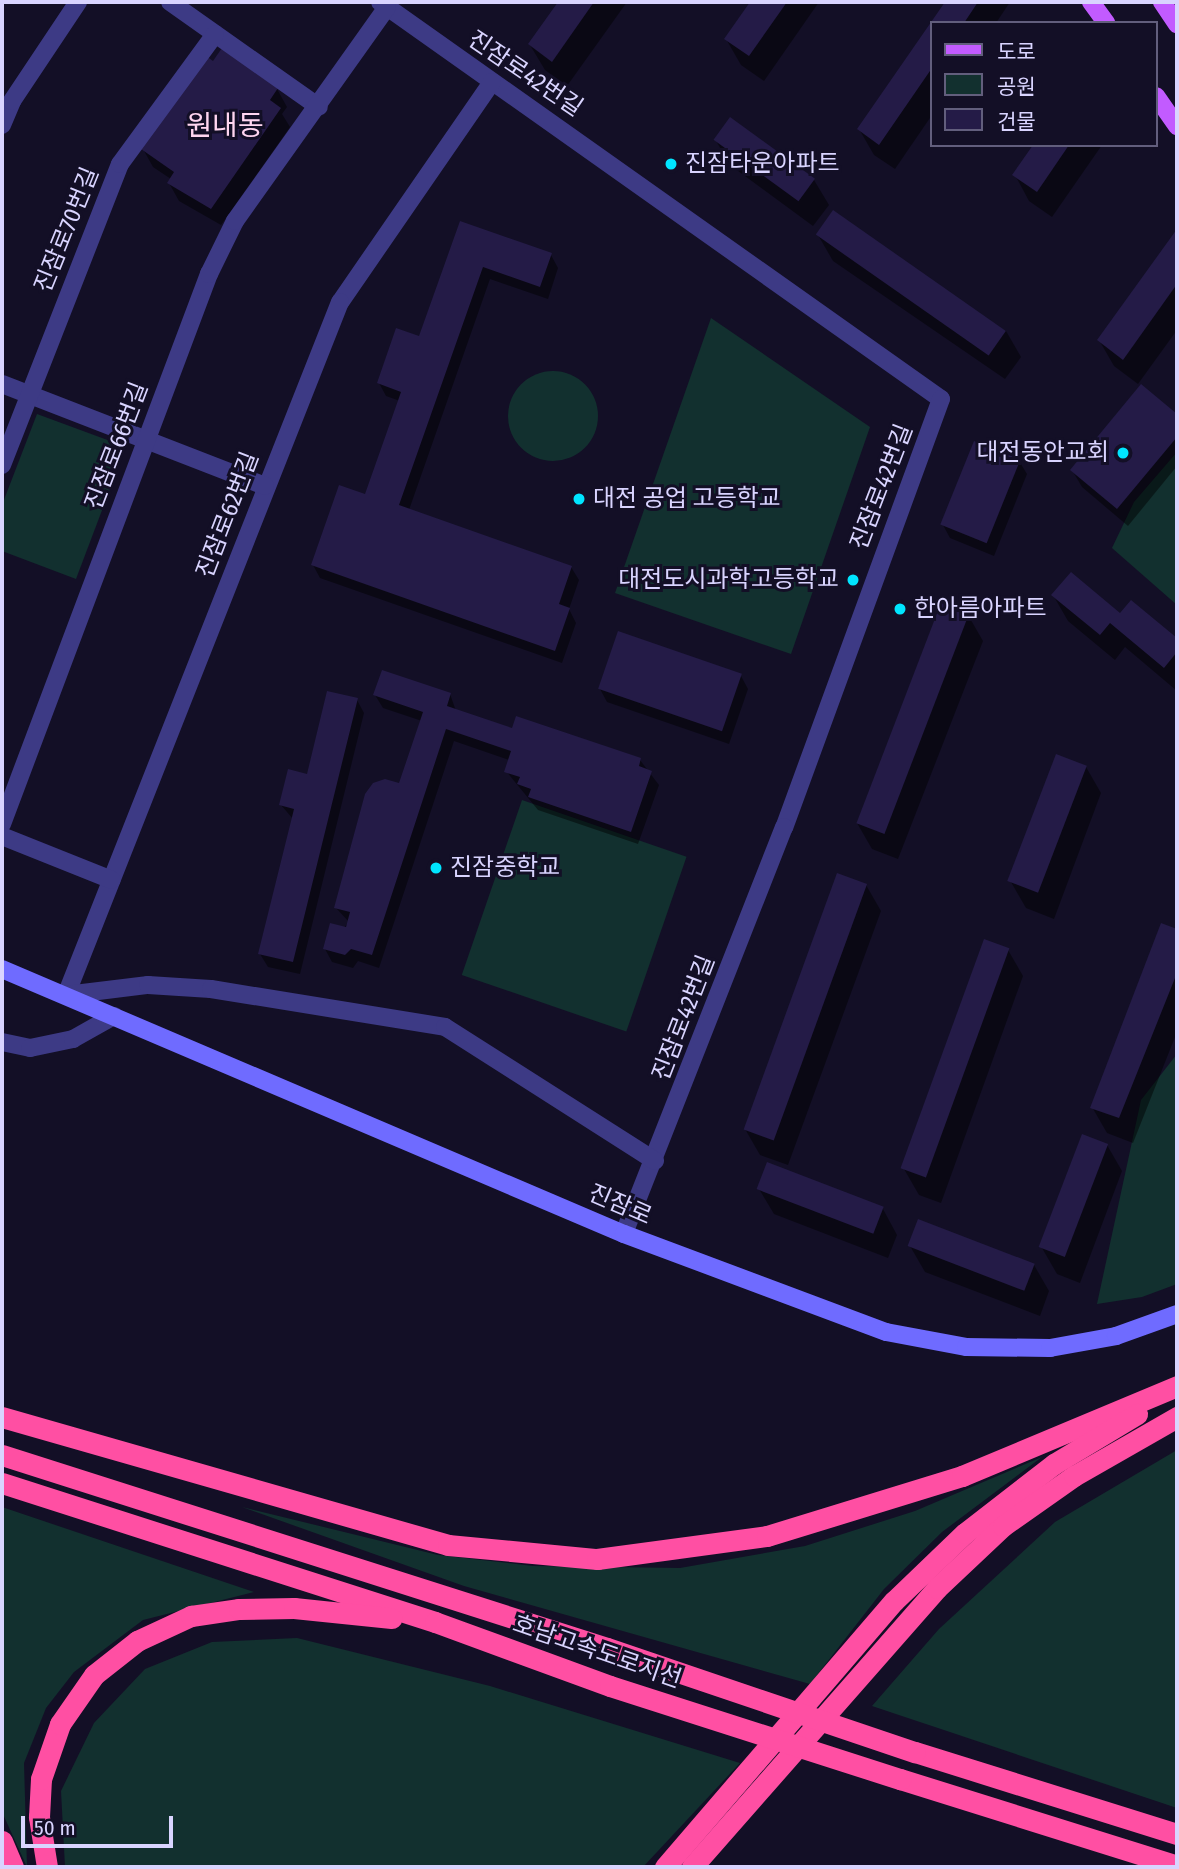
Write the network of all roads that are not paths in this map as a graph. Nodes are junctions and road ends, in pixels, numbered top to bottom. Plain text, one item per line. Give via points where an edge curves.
1 (78, 2) edge
2 (170, 2) edge
3 (1091, 2) edge
4 (1162, 2) edge
5 (384, 4) edge
6 (1105, 21) edge
7 (1177, 24) edge
8 (215, 34) junction
9 (492, 82) junction
10 (1158, 99) edge
11 (319, 107) junction
12 (2, 125) edge
13 (1177, 125) edge
14 (2, 384) edge
15 (29, 394) junction
16 (145, 440) junction
17 (2, 465) edge
18 (265, 486) junction
19 (2, 824) edge
20 (2, 836) edge
21 (112, 880) junction
22 (2, 969) edge
23 (66, 995) junction
24 (114, 1016) junction
25 (2, 1042) edge
26 (655, 1161) junction
27 (624, 1234) junction
28 (1177, 1314) edge
29 (1177, 1387) edge
30 (2, 1417) edge
31 (1177, 1417) edge
32 (2, 1455) edge
33 (2, 1483) edge
34 (435, 1622) junction
35 (1177, 1834) edge
36 (2, 1841) edge
37 (1177, 1866) edge
38 (13, 1867) edge
39 (47, 1867) edge
40 (665, 1867) edge
41 (692, 1867) edge

1 - 12 street via 12,101
2 - 8 street
3 - 6 main road
4 - 7 main road
5 - 9 street, 진잠로42번길
5 - 11 street, 진잠로66번길
8 - 11 street
8 - 15 street, 진잠로70번길 via 120,164
9 - 18 street, 진잠로62번길 via 340,302
9 - 26 street, 진잠로42번길 via 941,399 785,827
10 - 13 main road
11 - 16 street, 진잠로66번길 via 235,221 209,274
14 - 15 street
15 - 16 street
15 - 17 street, 진잠로70번길
16 - 18 street
16 - 19 street, 진잠로66번길
18 - 21 street, 진잠로62번길
20 - 21 street
21 - 23 street, 진잠로62번길
22 - 23 street, 진잠로
23 - 24 street, 진잠로
23 - 26 street, 진잠로 via 148,985 211,989 445,1027
24 - 25 street via 73,1039 30,1048
24 - 27 street, 진잠로
26 - 27 street, 진잠로42번길
27 - 28 street, 진잠로 via 886,1332 966,1348 1050,1348 1116,1336
29 - 30 highway via 962,1476 767,1536 597,1559 448,1545
29 - 40 highway via 1054,1464 964,1533 894,1601
31 - 41 highway via 1074,1476 1003,1526 937,1588
32 - 35 highway, 호남고속도로지선, bridge
33 - 34 highway, 호남고속도로지선
34 - 37 highway, 호남고속도로지선, bridge via 610,1686
34 - 39 highway via 294,1608 239,1609 191,1616 137,1641 94,1675 60,1724 41,1779 38,1817
36 - 38 highway

